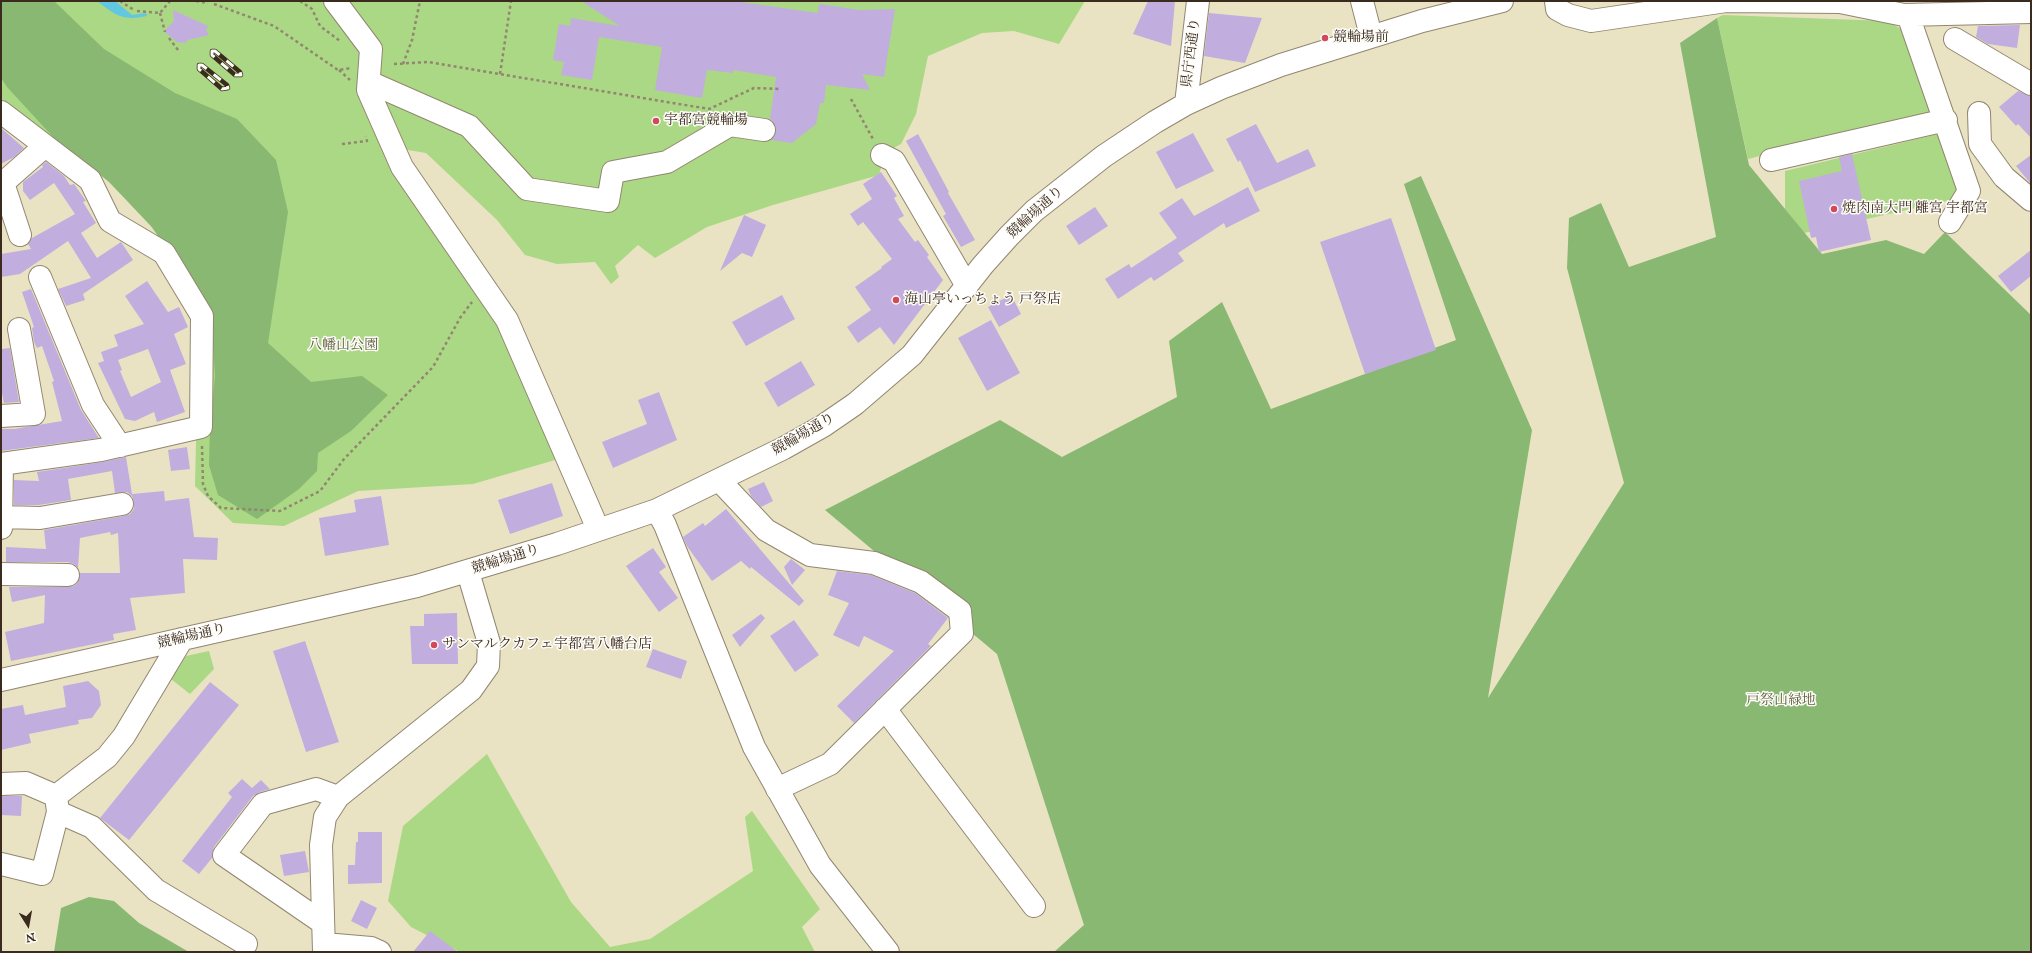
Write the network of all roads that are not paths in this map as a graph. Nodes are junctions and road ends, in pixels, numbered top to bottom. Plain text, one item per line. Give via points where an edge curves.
1 (335, 1) edge
2 (1198, 1) edge
3 (1362, 1) edge
4 (1502, 1) edge
5 (1556, 1) edge
6 (2031, 12) edge
7 (1908, 15) junction
8 (1372, 36) junction
9 (1955, 39) dead end
10 (364, 74) junction
11 (2031, 84) edge
12 (1186, 104) junction
13 (1, 112) edge
14 (1979, 113) dead end
15 (1946, 120) junction
16 (764, 130) dead end
17 (45, 146) junction
18 (882, 155) road end
19 (1771, 160) dead end
20 (2031, 200) edge
21 (1950, 222) dead end
22 (20, 235) dead end
23 (40, 277) dead end
24 (967, 286) junction
25 (19, 329) dead end
26 (1, 416) edge
27 (120, 446) junction
28 (2, 464) edge
29 (719, 480) junction
30 (122, 504) dead end
31 (656, 510) junction
32 (1, 517) edge
33 (1, 528) edge
34 (598, 529) junction
35 (468, 572) junction
36 (1, 574) edge
37 (68, 575) dead end
38 (182, 639) junction
39 (1, 680) edge
40 (885, 709) junction
41 (1, 784) edge
42 (777, 789) junction
43 (338, 797) junction
44 (57, 804) junction
45 (1, 864) edge
46 (1034, 906) dead end
47 (323, 923) junction
48 (872, 933) junction
49 (246, 944) dead end
50 (324, 948) edge
51 (380, 952) edge
52 (888, 952) edge
53 (902, 952) edge

1 - 10 street via 371,49
2 - 12 street, 県庁西通り
3 - 8 street
4 - 8 street, 競輪場通り
5 - 7 street via 1557,9 1591,21 1726,1 1840,2
6 - 7 street
7 - 15 street
8 - 12 street, 競輪場通り via 1281,65
9 - 11 street
10 - 16 street via 469,126 527,189 608,201 613,172 667,162 730,125
10 - 34 street via 368,90 402,167 507,320
12 - 24 street, 競輪場通り via 1104,156 1034,212 1009,236
13 - 17 street
14 - 20 street via 1980,144 2004,177
15 - 19 street
15 - 21 street via 1969,191
17 - 22 street via 3,183
17 - 27 street via 90,180 110,222 164,253 202,316 201,427
18 - 24 street via 894,162
23 - 27 street via 93,405
24 - 29 street, 競輪場通り via 912,355 855,404 784,448
25 - 26 street via 34,414
27 - 28 street
28 - 32 street
29 - 31 street, 競輪場通り
29 - 40 street via 766,530 810,555 874,564 921,582 960,611 962,633
30 - 32 street via 40,518
31 - 34 street, 競輪場通り
31 - 42 street via 665,525 754,747
32 - 33 street
34 - 35 street, 競輪場通り
35 - 38 street, 競輪場通り via 359,600
35 - 43 street via 489,643 488,666 470,690
36 - 37 street
38 - 39 street, 競輪場通り
38 - 44 street via 124,736 108,757
40 - 42 street via 830,764
40 - 46 street
41 - 44 street via 26,783
42 - 48 street via 820,865
43 - 47 street via 325,817 320,845
43 - 47 street via 316,789 262,804 224,855
44 - 45 street via 42,874
44 - 49 street via 92,827 156,890
47 - 50 street
48 - 52 street
48 - 53 street
50 - 51 street via 371,948

